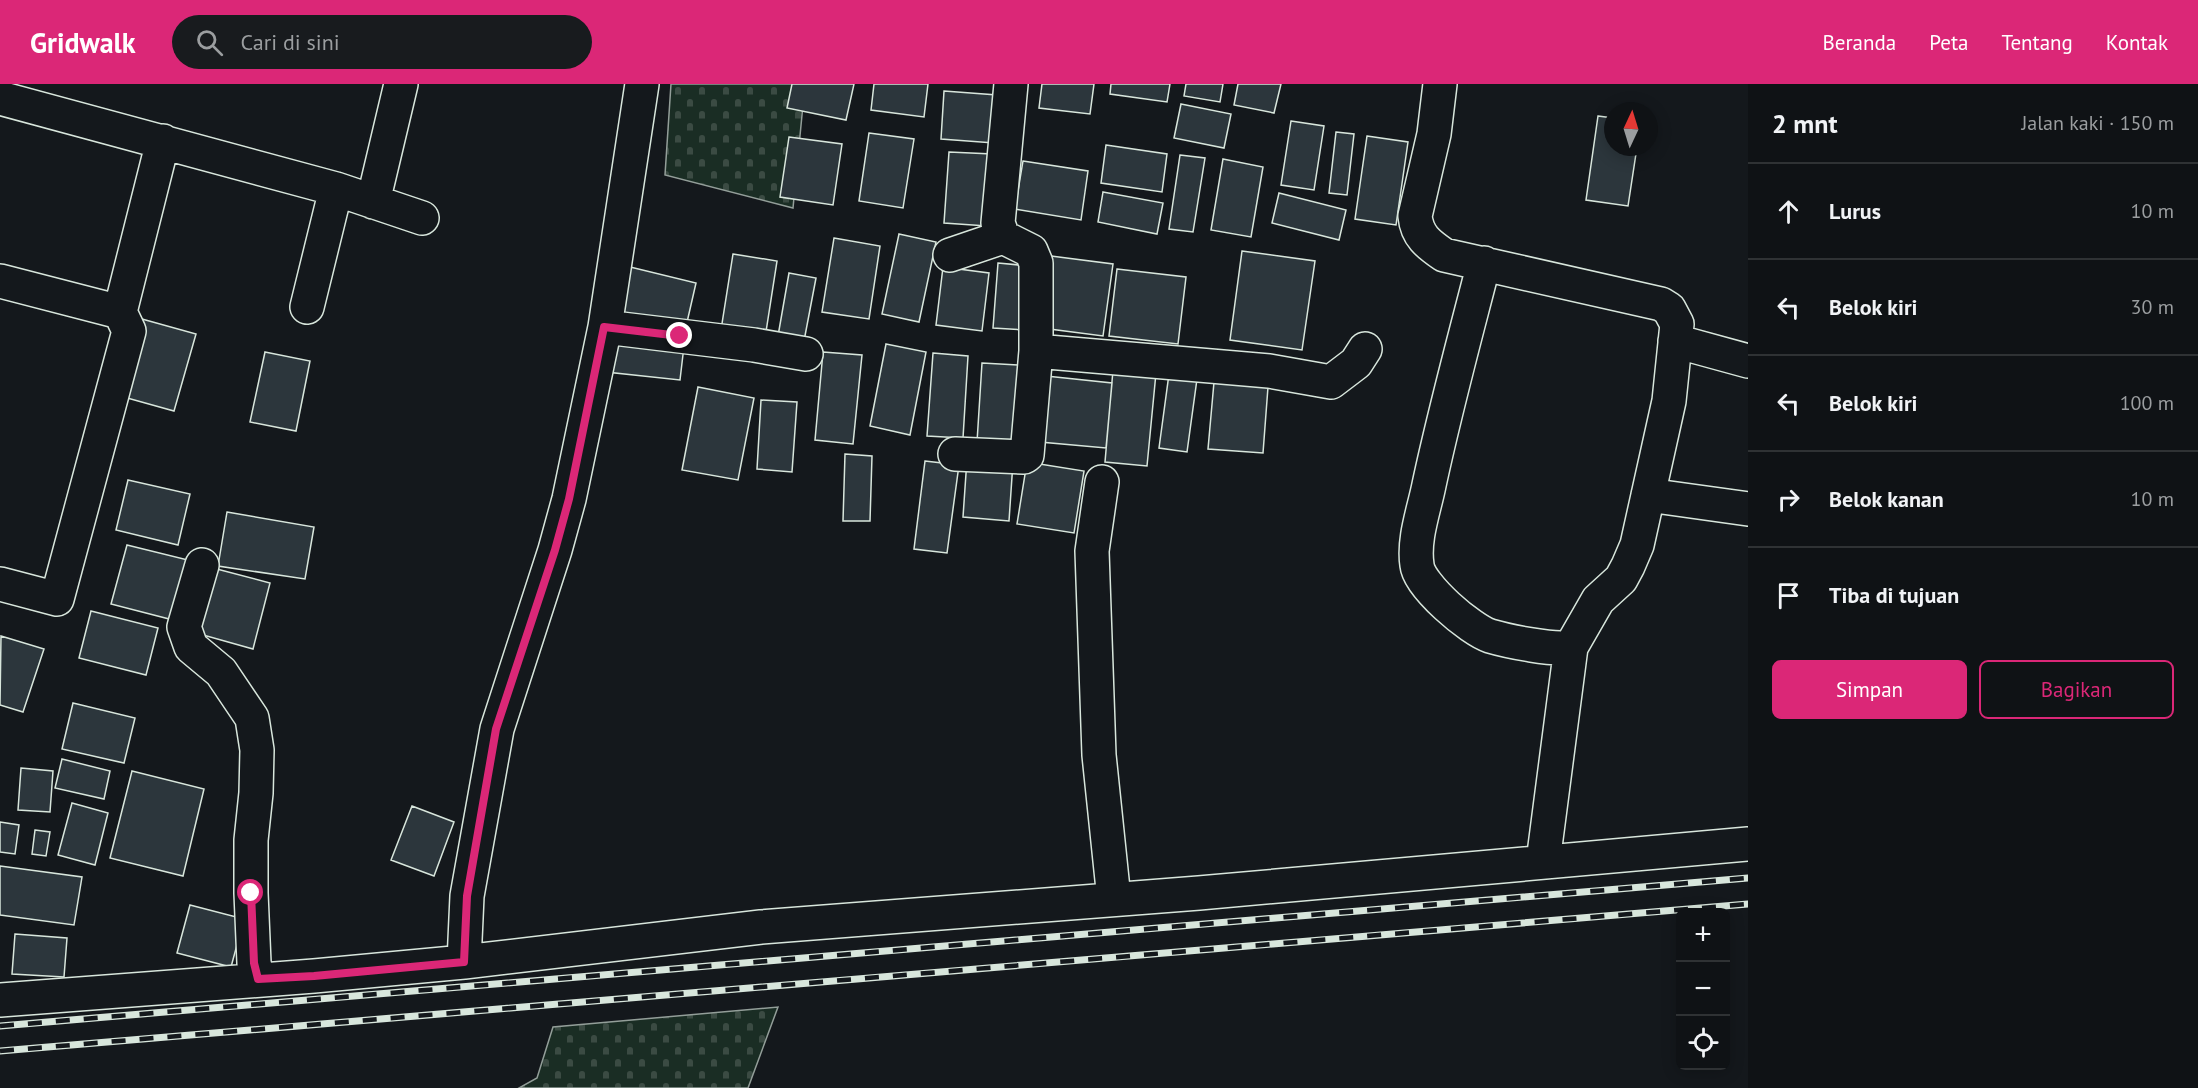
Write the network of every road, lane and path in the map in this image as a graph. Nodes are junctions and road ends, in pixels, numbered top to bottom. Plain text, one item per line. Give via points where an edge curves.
1 (401, 84) edge
2 (642, 84) edge
3 (1011, 84) edge
4 (1440, 84) edge
5 (0, 98) edge
6 (163, 141) junction
7 (336, 189) junction
8 (373, 202) junction
9 (422, 218) dead end
10 (1003, 237) junction
11 (950, 255) dead end
12 (1484, 263) junction
13 (0, 281) edge
14 (307, 307) dead end
15 (120, 312) junction
16 (604, 327) junction
17 (1675, 341) junction
18 (1365, 349) dead end
19 (1036, 351) junction
20 (806, 354) dead end
21 (1748, 360) edge
22 (955, 454) dead end
23 (1102, 482) dead end
24 (1648, 495) junction
25 (1748, 509) edge
26 (202, 565) dead end
27 (0, 584) edge
28 (1571, 646) junction
29 (1748, 844) edge
30 (1543, 862) junction
31 (1114, 899) junction
32 (464, 962) junction
33 (258, 979) junction
34 (0, 1000) edge

1 - 8 street
2 - 16 street
3 - 10 street via 998,223
4 - 12 street via 1434,134 1415,216 1416,229 1444,255
5 - 6 street
6 - 7 street
6 - 15 street
7 - 8 street
7 - 14 street
8 - 9 street
10 - 11 street
10 - 19 street via 1031,251 1036,263
12 - 17 street via 1661,304 1674,315
12 - 28 street via 1432,472 1417,541 1417,567 1423,581 1479,633 1560,648
13 - 15 street
15 - 27 street via 129,331 57,599
16 - 20 street
16 - 32 street via 569,499 496,729 467,896
17 - 21 street
17 - 24 street via 1669,401
18 - 19 street via 1356,363 1331,382 1269,371
19 - 22 street via 1027,455
23 - 31 street via 1092,551 1099,755
24 - 25 street
24 - 28 street via 1628,566 1621,579 1594,606
26 - 33 street via 184,627 191,646 221,672 252,718 257,750 251,893
28 - 30 street
29 - 30 street
30 - 31 street
31 - 32 street via 761,927
32 - 33 street
33 - 34 street

